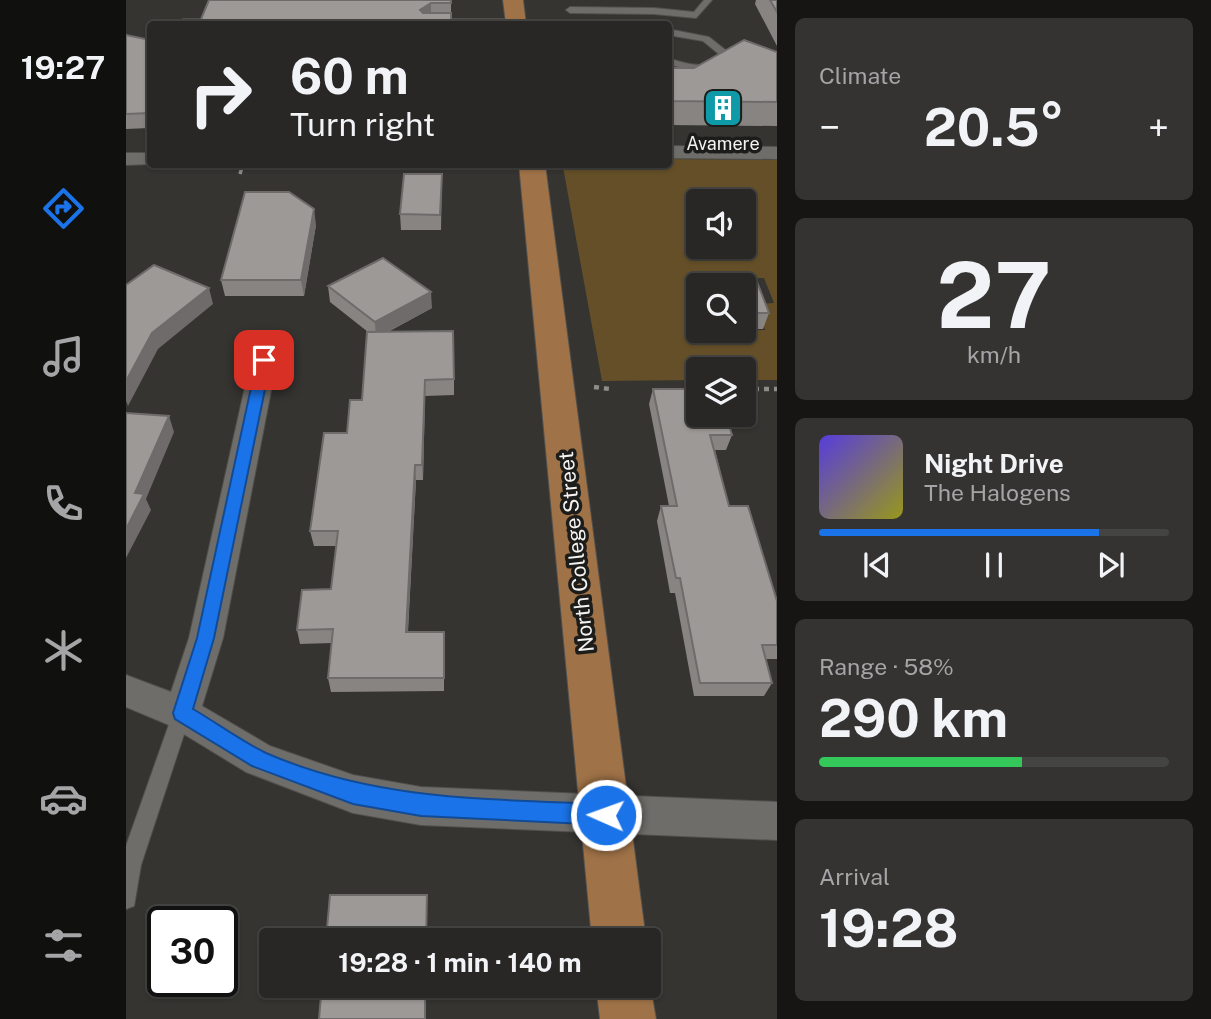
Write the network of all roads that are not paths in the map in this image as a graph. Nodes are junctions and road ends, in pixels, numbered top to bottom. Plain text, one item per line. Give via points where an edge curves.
1 (513, 0) edge
2 (708, 0) edge
3 (570, 10) dead end
4 (696, 15) junction
5 (516, 21) edge
6 (672, 31) edge
7 (672, 32) edge
8 (672, 62) edge
9 (672, 152) edge
10 (777, 153) edge
11 (126, 159) edge
12 (147, 159) edge
13 (532, 168) edge
14 (264, 360) dead end
15 (126, 691) edge
16 (182, 713) junction
17 (606, 815) junction
18 (777, 821) edge
19 (126, 898) edge
20 (619, 928) edge
21 (626, 998) edge
22 (628, 1019) edge

1 - 5 main road
2 - 4 lane
3 - 4 lane
4 - 6 lane
7 - 8 lane via 696,36 725,54 709,67
9 - 10 street
11 - 12 street
13 - 17 main road, North College Street
14 - 16 street via 205,638
15 - 16 street
16 - 17 street via 259,760 353,794 421,806
16 - 19 lane via 130,865
17 - 18 street
17 - 20 main road, North College Street
21 - 22 main road

